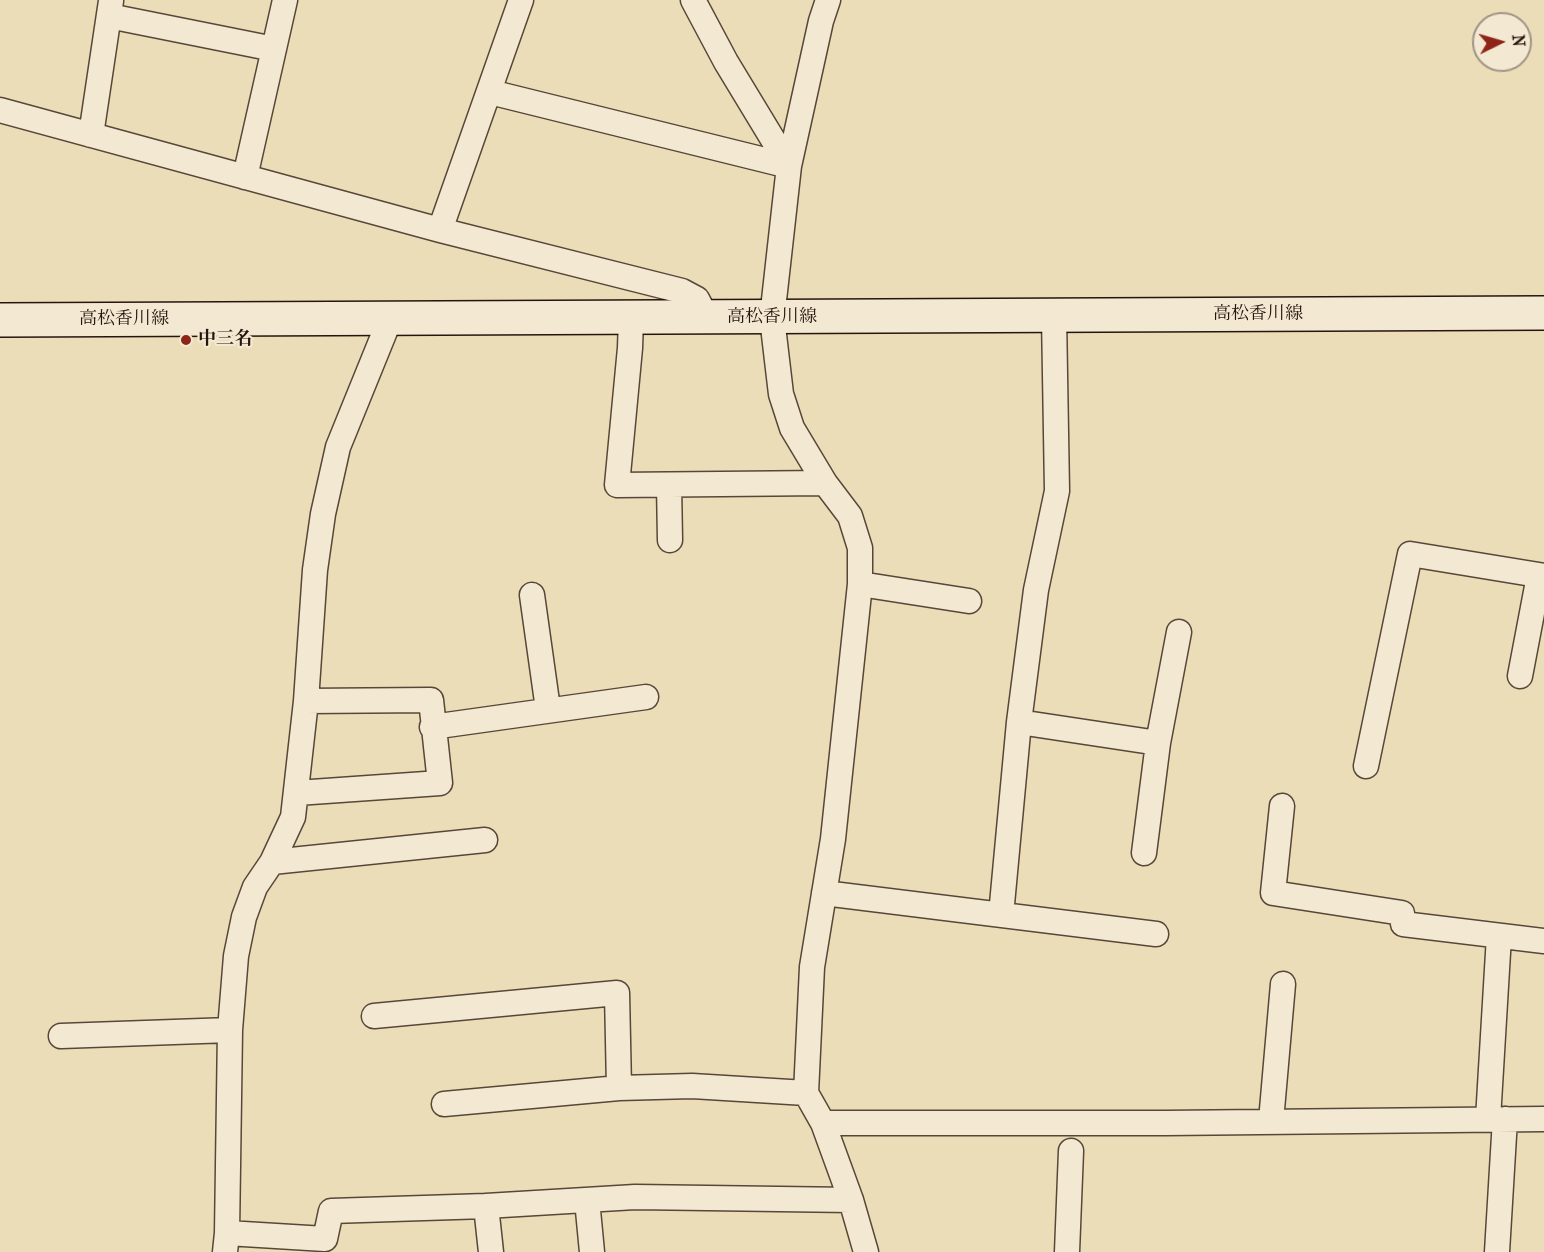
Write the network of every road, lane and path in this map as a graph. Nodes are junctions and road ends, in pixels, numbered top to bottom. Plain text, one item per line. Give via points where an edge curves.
1 (285, 0) edge
2 (521, 0) edge
3 (693, 0) edge
4 (828, 0) edge
5 (110, 8) edge
6 (274, 49) junction
7 (490, 92) junction
8 (0, 110) edge
9 (91, 135) junction
10 (789, 166) junction
11 (245, 177) junction
12 (440, 230) junction
13 (1544, 314) edge
14 (1054, 316) junction
15 (707, 318) junction
16 (772, 318) junction
17 (390, 319) junction
18 (631, 319) junction
19 (0, 320) edge
20 (825, 483) junction
21 (669, 485) junction
22 (670, 540) dead end
23 (1542, 576) edge
24 (860, 584) junction
25 (532, 595) dead end
26 (969, 601) dead end
27 (1179, 632) dead end
28 (1520, 676) dead end
29 (646, 697) dead end
30 (306, 701) junction
31 (548, 709) junction
32 (1018, 722) junction
33 (432, 727) junction
34 (1158, 743) junction
35 (1366, 766) dead end
36 (297, 793) junction
37 (1282, 806) dead end
38 (485, 840) dead end
39 (1144, 853) dead end
40 (272, 862) junction
41 (824, 893) junction
42 (1001, 915) junction
43 (1156, 934) dead end
44 (1499, 936) junction
45 (1544, 941) edge
46 (1283, 984) dead end
47 (374, 1016) dead end
48 (230, 1030) junction
49 (61, 1036) dead end
50 (619, 1088) junction
51 (807, 1093) junction
52 (444, 1104) dead end
53 (1497, 1119) junction
54 (1544, 1119) edge
55 (1271, 1121) junction
56 (823, 1123) junction
57 (1071, 1151) dead end
58 (587, 1200) junction
59 (851, 1200) junction
60 (486, 1206) junction
61 (226, 1243) edge
62 (491, 1252) edge
63 (592, 1252) edge
64 (866, 1252) edge
65 (1067, 1252) edge
66 (1497, 1252) edge

1 - 6 street
2 - 7 street
3 - 10 street
4 - 10 street
5 - 6 street
5 - 9 street
6 - 11 street
7 - 10 street
7 - 12 street
8 - 9 street
9 - 11 street
10 - 16 street
11 - 12 street
12 - 15 street via 682,291 697,299
13 - 14 main road, 高松香川線
14 - 16 main road, 高松香川線
14 - 32 street via 1057,491 1036,590
15 - 16 main road, 高松香川線
15 - 18 main road, 高松香川線
16 - 20 street via 781,394 788,417
17 - 18 main road, 高松香川線
17 - 19 main road, 高松香川線
17 - 30 street via 338,447 323,514
18 - 21 street via 617,485
20 - 21 street
20 - 24 street via 850,516 860,548
21 - 22 street
23 - 28 street
23 - 35 street via 1410,554
24 - 26 street
24 - 41 street
25 - 31 street
27 - 34 street
29 - 31 street
30 - 33 street via 431,700
30 - 36 street
31 - 33 street
32 - 34 street
32 - 42 street
33 - 36 street via 440,783
34 - 39 street
36 - 40 street via 293,817
37 - 44 street via 1273,893 1402,913 1403,924
38 - 40 street
40 - 48 street via 255,887 244,917 236,956
41 - 42 street
41 - 51 street via 812,967
42 - 43 street
44 - 45 street
44 - 53 street
46 - 55 street
47 - 50 street via 617,993
48 - 49 street
48 - 61 street
50 - 51 street via 692,1086
50 - 52 street
51 - 56 street
53 - 54 street
53 - 55 street
53 - 66 street
55 - 56 street
56 - 59 street
57 - 65 street
58 - 59 street
58 - 60 street
58 - 63 street
59 - 64 street
60 - 61 street via 331,1211 325,1239
60 - 62 street

